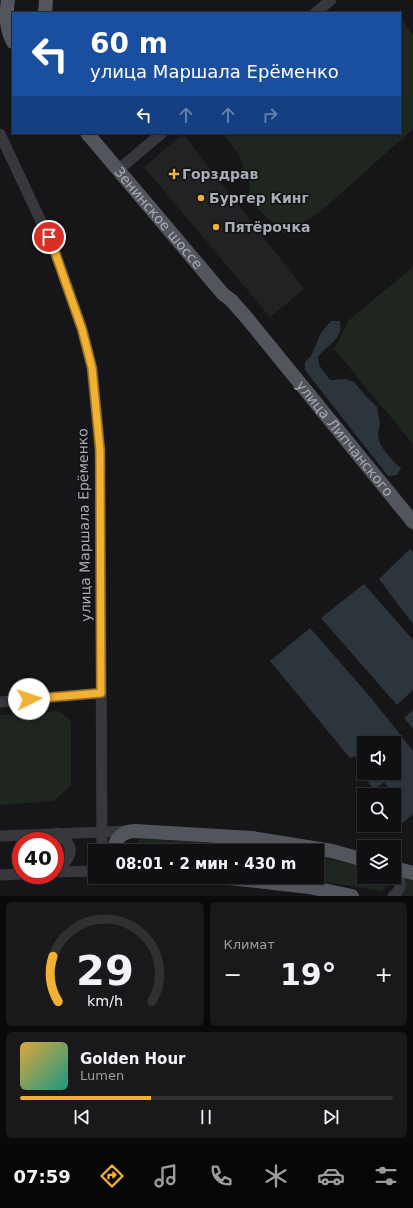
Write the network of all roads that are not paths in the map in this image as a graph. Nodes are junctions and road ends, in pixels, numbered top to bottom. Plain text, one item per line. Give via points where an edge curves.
1 (8, 0) edge
2 (46, 0) edge
3 (331, 0) edge
4 (45, 12) edge
5 (316, 12) edge
6 (12, 39) edge
7 (0, 134) edge
8 (88, 134) edge
9 (98, 134) edge
10 (161, 134) edge
11 (124, 165) junction
12 (231, 300) junction
13 (276, 356) joint
14 (413, 522) edge
15 (101, 693) junction
16 (0, 702) edge
17 (103, 831) junction
18 (129, 831) junction
19 (64, 833) edge
20 (12, 835) edge
21 (0, 836) edge
22 (64, 838) edge
23 (102, 844) edge
24 (114, 844) edge
25 (357, 858) edge
26 (64, 864) edge
27 (401, 870) edge
28 (88, 871) edge
29 (64, 872) edge
30 (413, 873) edge
31 (12, 874) edge
32 (0, 875) edge
33 (283, 884) edge
34 (400, 884) edge
35 (352, 896) edge
36 (393, 896) edge

1 - 6 main road via 8,27
2 - 4 main road
3 - 5 street
7 - 15 street, улица Маршала Ерёменко via 54,249 82,329 92,368 100,450
8 - 12 main road, Зенинское шоссе via 223,294
9 - 11 main road, Зенинское шоссе
10 - 11 street
11 - 12 main road, Зенинское шоссе via 227,290
12 - 13 main road, Зенинское шоссе
13 - 14 main road, улица Липчанского
15 - 16 street
15 - 17 street, улица Маршала Ерёменко
17 - 18 street
17 - 19 street
17 - 23 street, улица Маршала Ерёменко
18 - 24 main road
18 - 25 main road via 252,838
20 - 21 street
22 - 26 street via 70,846 70,856
27 - 30 main road
28 - 29 street
31 - 32 street
33 - 35 main road
34 - 36 street via 398,893

